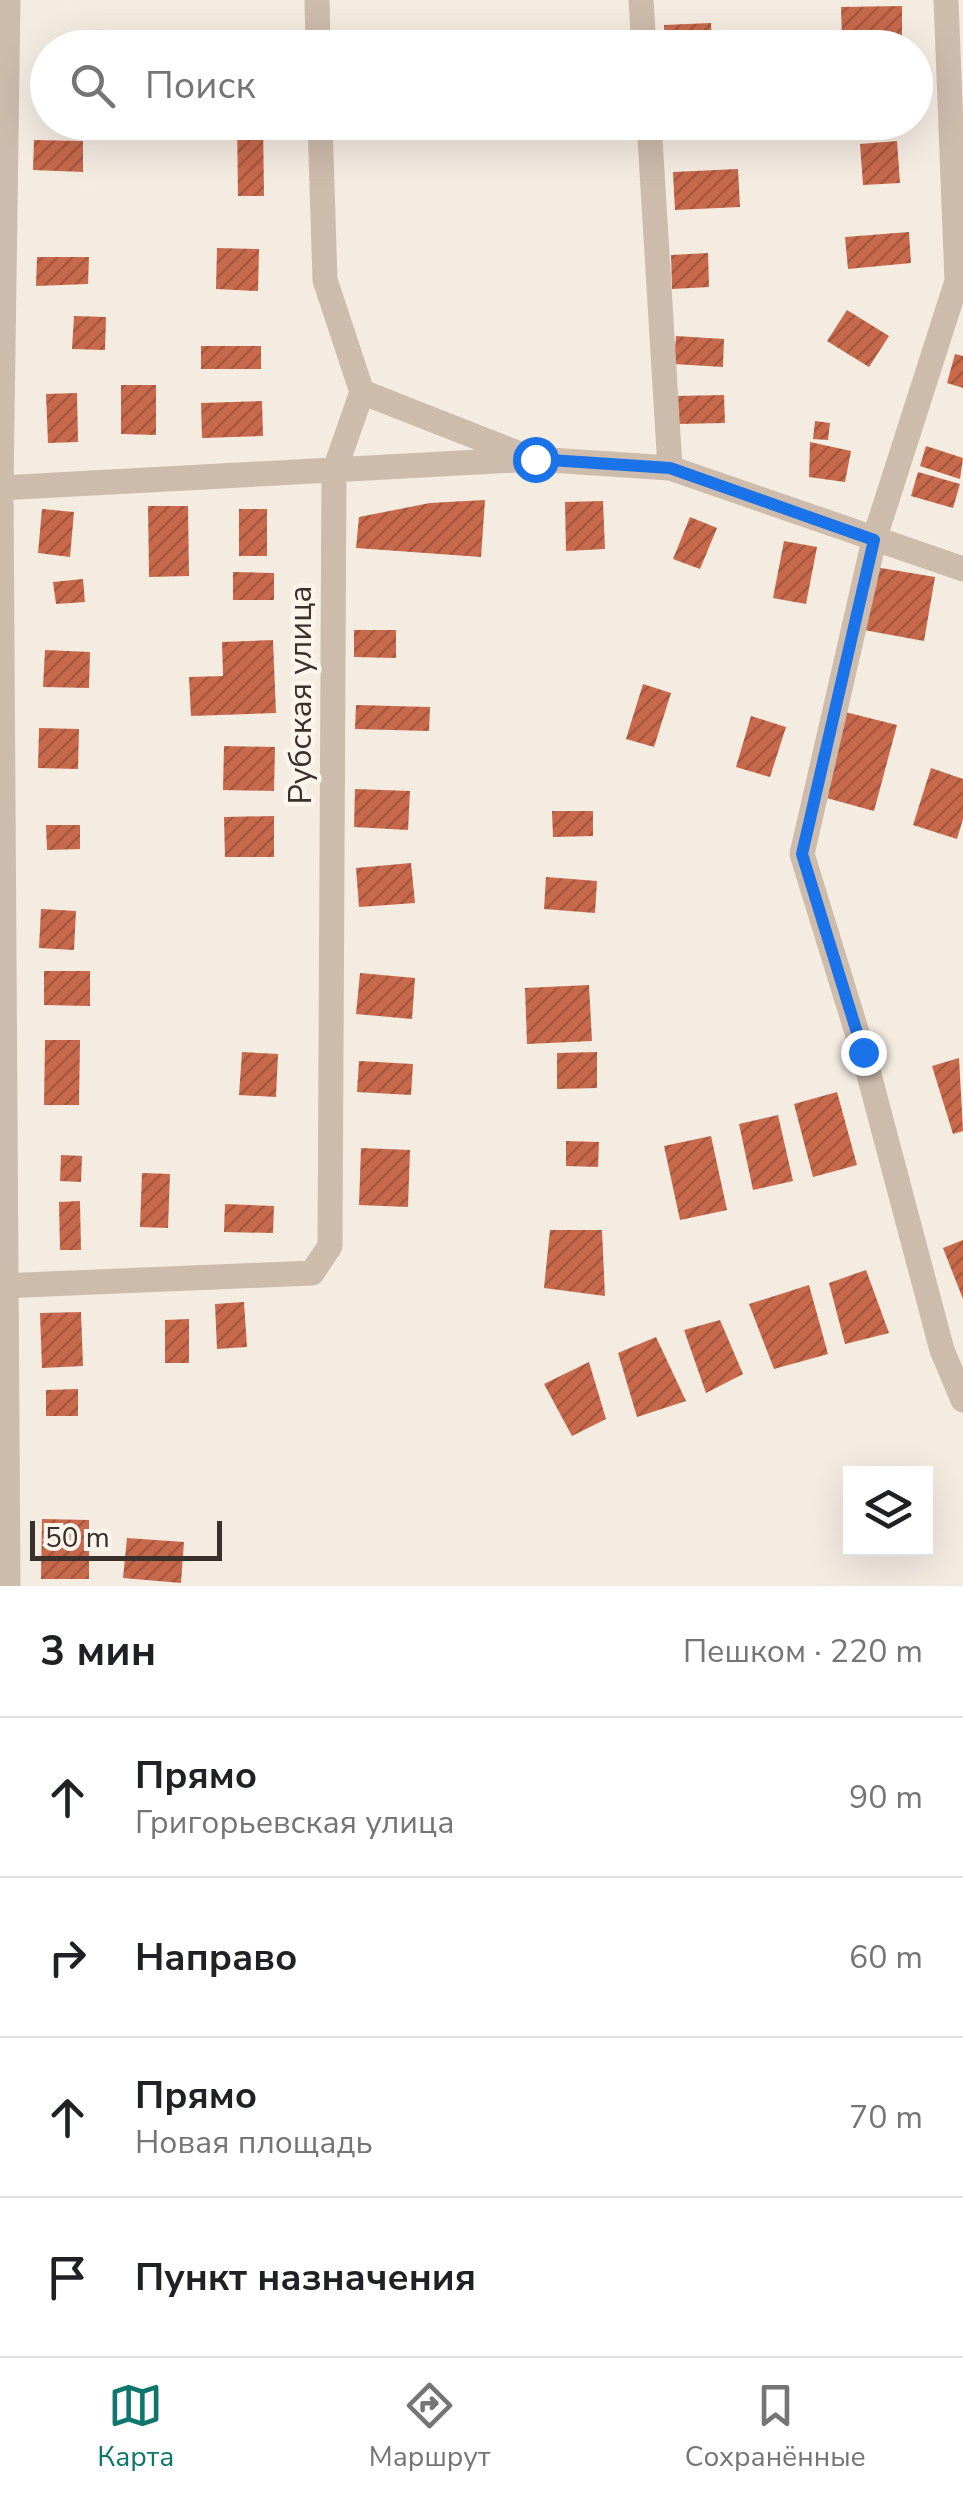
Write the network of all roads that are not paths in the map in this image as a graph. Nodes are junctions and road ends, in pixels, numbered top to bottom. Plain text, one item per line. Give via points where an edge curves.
1 (8, 0) edge
2 (316, 0) edge
3 (641, 0) edge
4 (946, 0) edge
5 (317, 30) edge
6 (643, 30) edge
7 (321, 140) edge
8 (650, 140) edge
9 (362, 392) junction
10 (535, 459) junction
11 (670, 468) junction
12 (334, 472) junction
13 (1, 488) edge
14 (874, 540) junction
15 (963, 568) edge
16 (5, 1286) edge
17 (963, 1400) edge
18 (8, 1586) edge

1 - 13 street
2 - 5 street
3 - 6 street
4 - 14 street via 957,281
7 - 9 street via 325,280
8 - 11 street
9 - 10 street
9 - 12 street, Рубская улица
10 - 11 street
10 - 12 street
11 - 14 street
12 - 13 street
12 - 16 street, Рубская улица via 330,1246 312,1273
13 - 16 street
14 - 15 street
14 - 17 street via 802,854 942,1350
16 - 18 street

